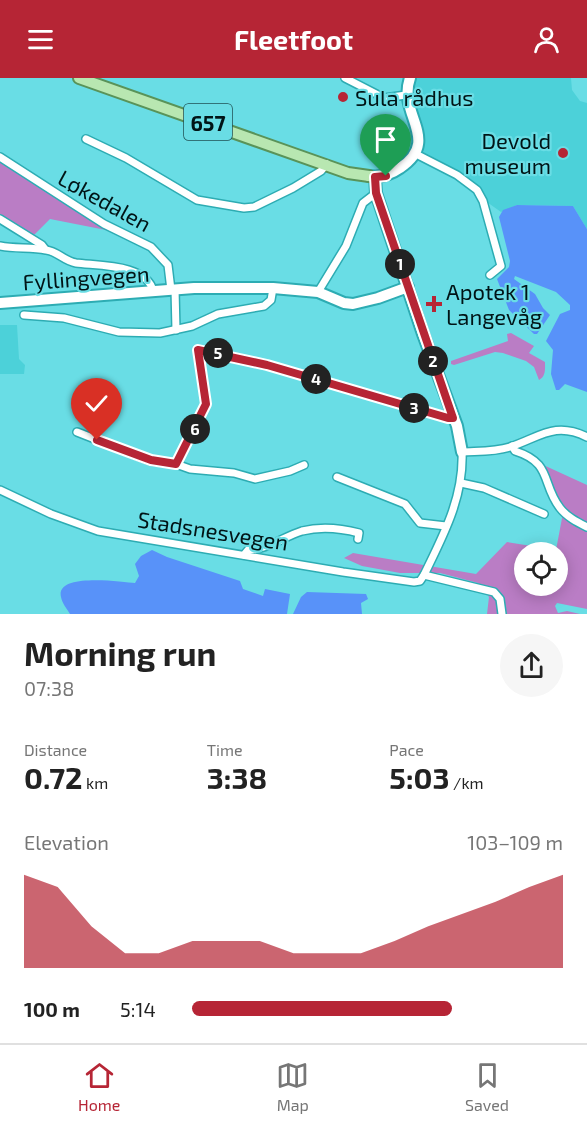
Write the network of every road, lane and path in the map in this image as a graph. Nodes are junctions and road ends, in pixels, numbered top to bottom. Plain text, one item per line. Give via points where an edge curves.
1 (78, 78) edge
2 (345, 78) edge
3 (410, 78) edge
4 (406, 95) junction
5 (86, 139) dead end
6 (416, 154) junction
7 (0, 157) edge
8 (332, 166) junction
9 (372, 177) junction
10 (376, 193) junction
11 (0, 219) edge
12 (0, 246) edge
13 (45, 249) junction
14 (490, 275) dead end
15 (408, 287) junction
16 (273, 288) junction
17 (173, 290) junction
18 (153, 291) junction
19 (318, 292) junction
20 (0, 303) edge
21 (24, 315) dead end
22 (176, 330) junction
23 (453, 418) junction
24 (77, 432) dead end
25 (587, 437) edge
26 (512, 446) junction
27 (462, 453) junction
28 (176, 464) junction
29 (304, 465) dead end
30 (337, 477) dead end
31 (461, 483) junction
32 (0, 490) edge
33 (544, 514) dead end
34 (446, 526) junction
35 (587, 527) edge
36 (358, 539) dead end
37 (244, 555) junction
38 (424, 575) junction
39 (501, 614) edge

1 - 8 main road, 657
2 - 4 street via 384,98
3 - 4 street
4 - 6 street via 418,136
5 - 8 street via 197,200 244,208 286,192
6 - 9 street via 396,171
6 - 14 street via 477,190 501,266
7 - 17 street, Løkedalen via 104,224 151,247 168,265
8 - 9 main road, 657
9 - 10 street
10 - 15 street
10 - 19 street via 363,203 346,246
11 - 13 street
12 - 13 street
13 - 18 street via 71,262 134,271 152,285
15 - 19 street, Fyllingvegen via 353,304
15 - 23 street
16 - 17 street, Fyllingvegen
16 - 19 street, Fyllingvegen
16 - 22 street, Fyllingvegen via 271,300 264,306 225,312
17 - 18 street, Fyllingvegen
17 - 22 street, Fyllingvegen
18 - 20 street, Fyllingvegen
21 - 22 street, Fyllingvegen via 64,318 119,332
23 - 27 street
23 - 28 street via 267,365 198,350 206,404
24 - 28 street via 151,460
25 - 26 street via 576,431 557,430
26 - 27 street
26 - 35 street via 537,463 555,501
27 - 31 street
28 - 29 street via 255,479
30 - 34 street via 405,504 420,523
31 - 33 street via 484,488
31 - 34 street
32 - 37 street, Stadsnesvegen via 88,528
34 - 38 street
36 - 37 street via 359,533 332,527 302,532 270,547 248,550
37 - 38 street, Stadsnesvegen via 404,581 420,581
38 - 39 street, Stadsnesvegen via 494,592 500,599

